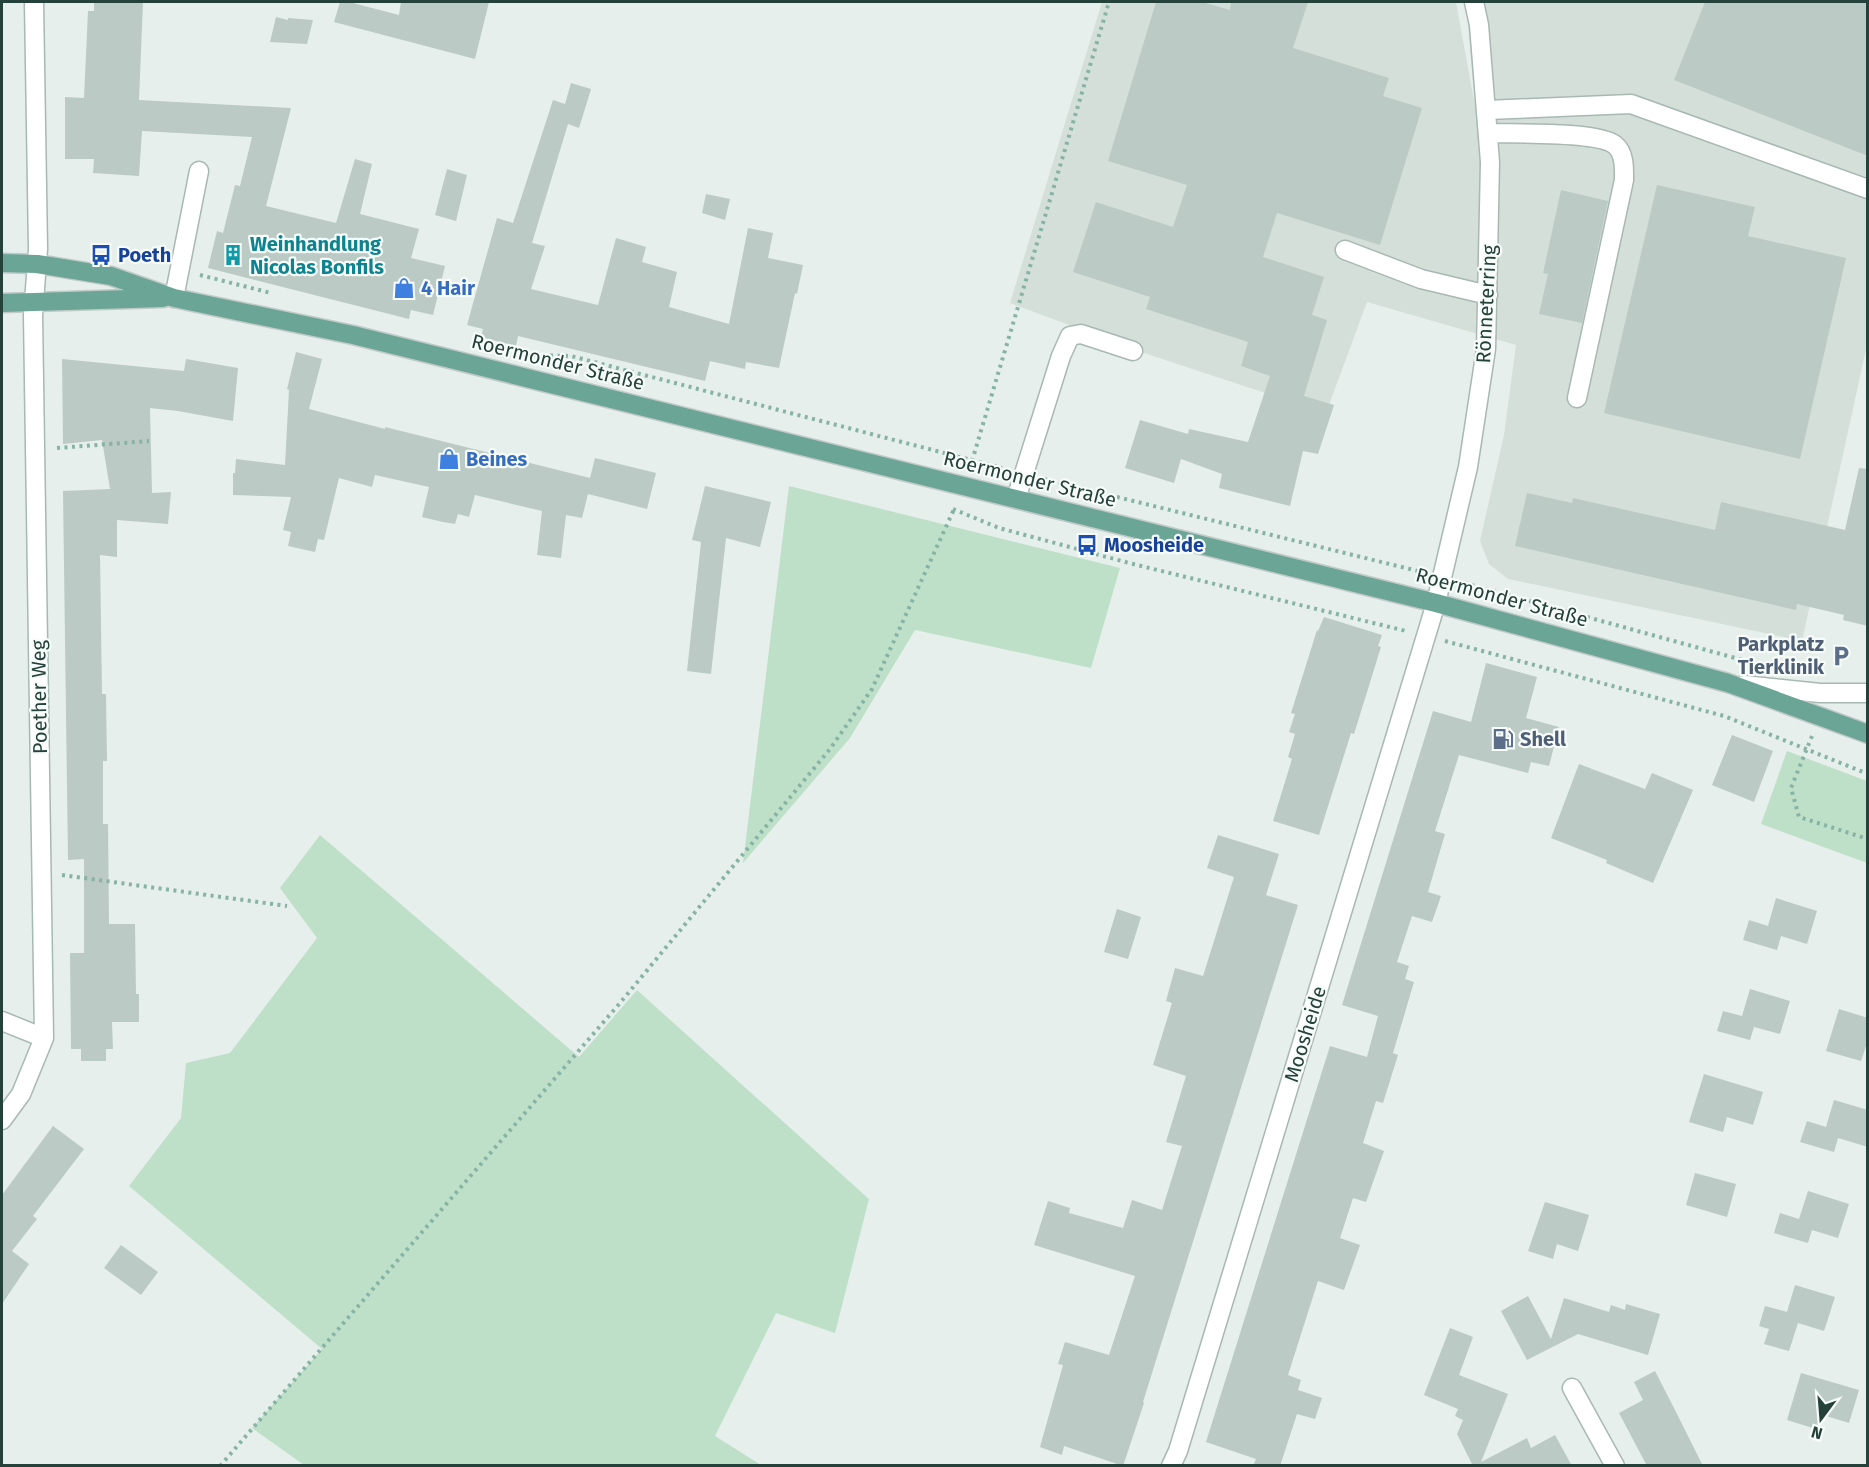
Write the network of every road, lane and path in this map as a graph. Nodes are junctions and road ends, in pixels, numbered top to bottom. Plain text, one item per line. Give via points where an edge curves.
1 (34, 2) edge
2 (1109, 2) edge
3 (1474, 2) edge
4 (1487, 110) junction
5 (1489, 133) junction
6 (200, 171) dead end
7 (1868, 189) edge
8 (1345, 250) dead end
9 (2, 263) edge
10 (37, 264) junction
11 (1488, 295) junction
12 (174, 298) junction
13 (2, 303) edge
14 (34, 303) junction
15 (1133, 351) dead end
16 (1577, 398) dead end
17 (149, 441) dead end
18 (36, 450) junction
19 (972, 460) dead end
20 (1016, 499) junction
21 (943, 507) dead end
22 (1436, 603) junction
23 (1728, 683) junction
24 (1868, 693) edge
25 (1822, 717) junction
26 (1868, 734) edge
27 (1868, 839) edge
28 (42, 873) junction
29 (287, 906) dead end
30 (2, 1021) edge
31 (44, 1038) junction
32 (2, 1120) edge
33 (1572, 1389) dead end
34 (220, 1466) edge
35 (1171, 1466) edge
36 (1615, 1466) edge

1 - 10 street
2 - 19 path
3 - 4 street, Rönneterring
4 - 5 street, Rönneterring
4 - 7 street via 1631,104
5 - 11 street, Rönneterring
5 - 16 street via 1593,136 1615,145 1623,159 1624,180
6 - 12 street
8 - 11 street via 1421,279
9 - 10 main road, Roermonder Straße
10 - 12 main road, Roermonder Straße via 111,276
10 - 14 street, Poether Weg
11 - 22 street, Rönneterring via 1486,349 1467,467
12 - 14 main road, Roermonder Straße
12 - 20 main road, Roermonder Straße via 364,338
13 - 14 main road, Roermonder Straße
14 - 18 street, Poether Weg
15 - 20 street via 1081,334 1070,336
17 - 18 path
18 - 28 street, Poether Weg
20 - 22 main road, Roermonder Straße
21 - 34 path via 954,510 872,689 830,749 620,1003
22 - 23 main road, Roermonder Straße
22 - 35 street, Moosheide
23 - 24 street via 1820,693
23 - 25 main road, Roermonder Straße
25 - 26 main road, Roermonder Straße
25 - 27 path via 1791,788 1799,816
28 - 29 path
28 - 31 street, Poether Weg
30 - 31 street
31 - 32 street, Poether Weg via 21,1094
33 - 36 street

